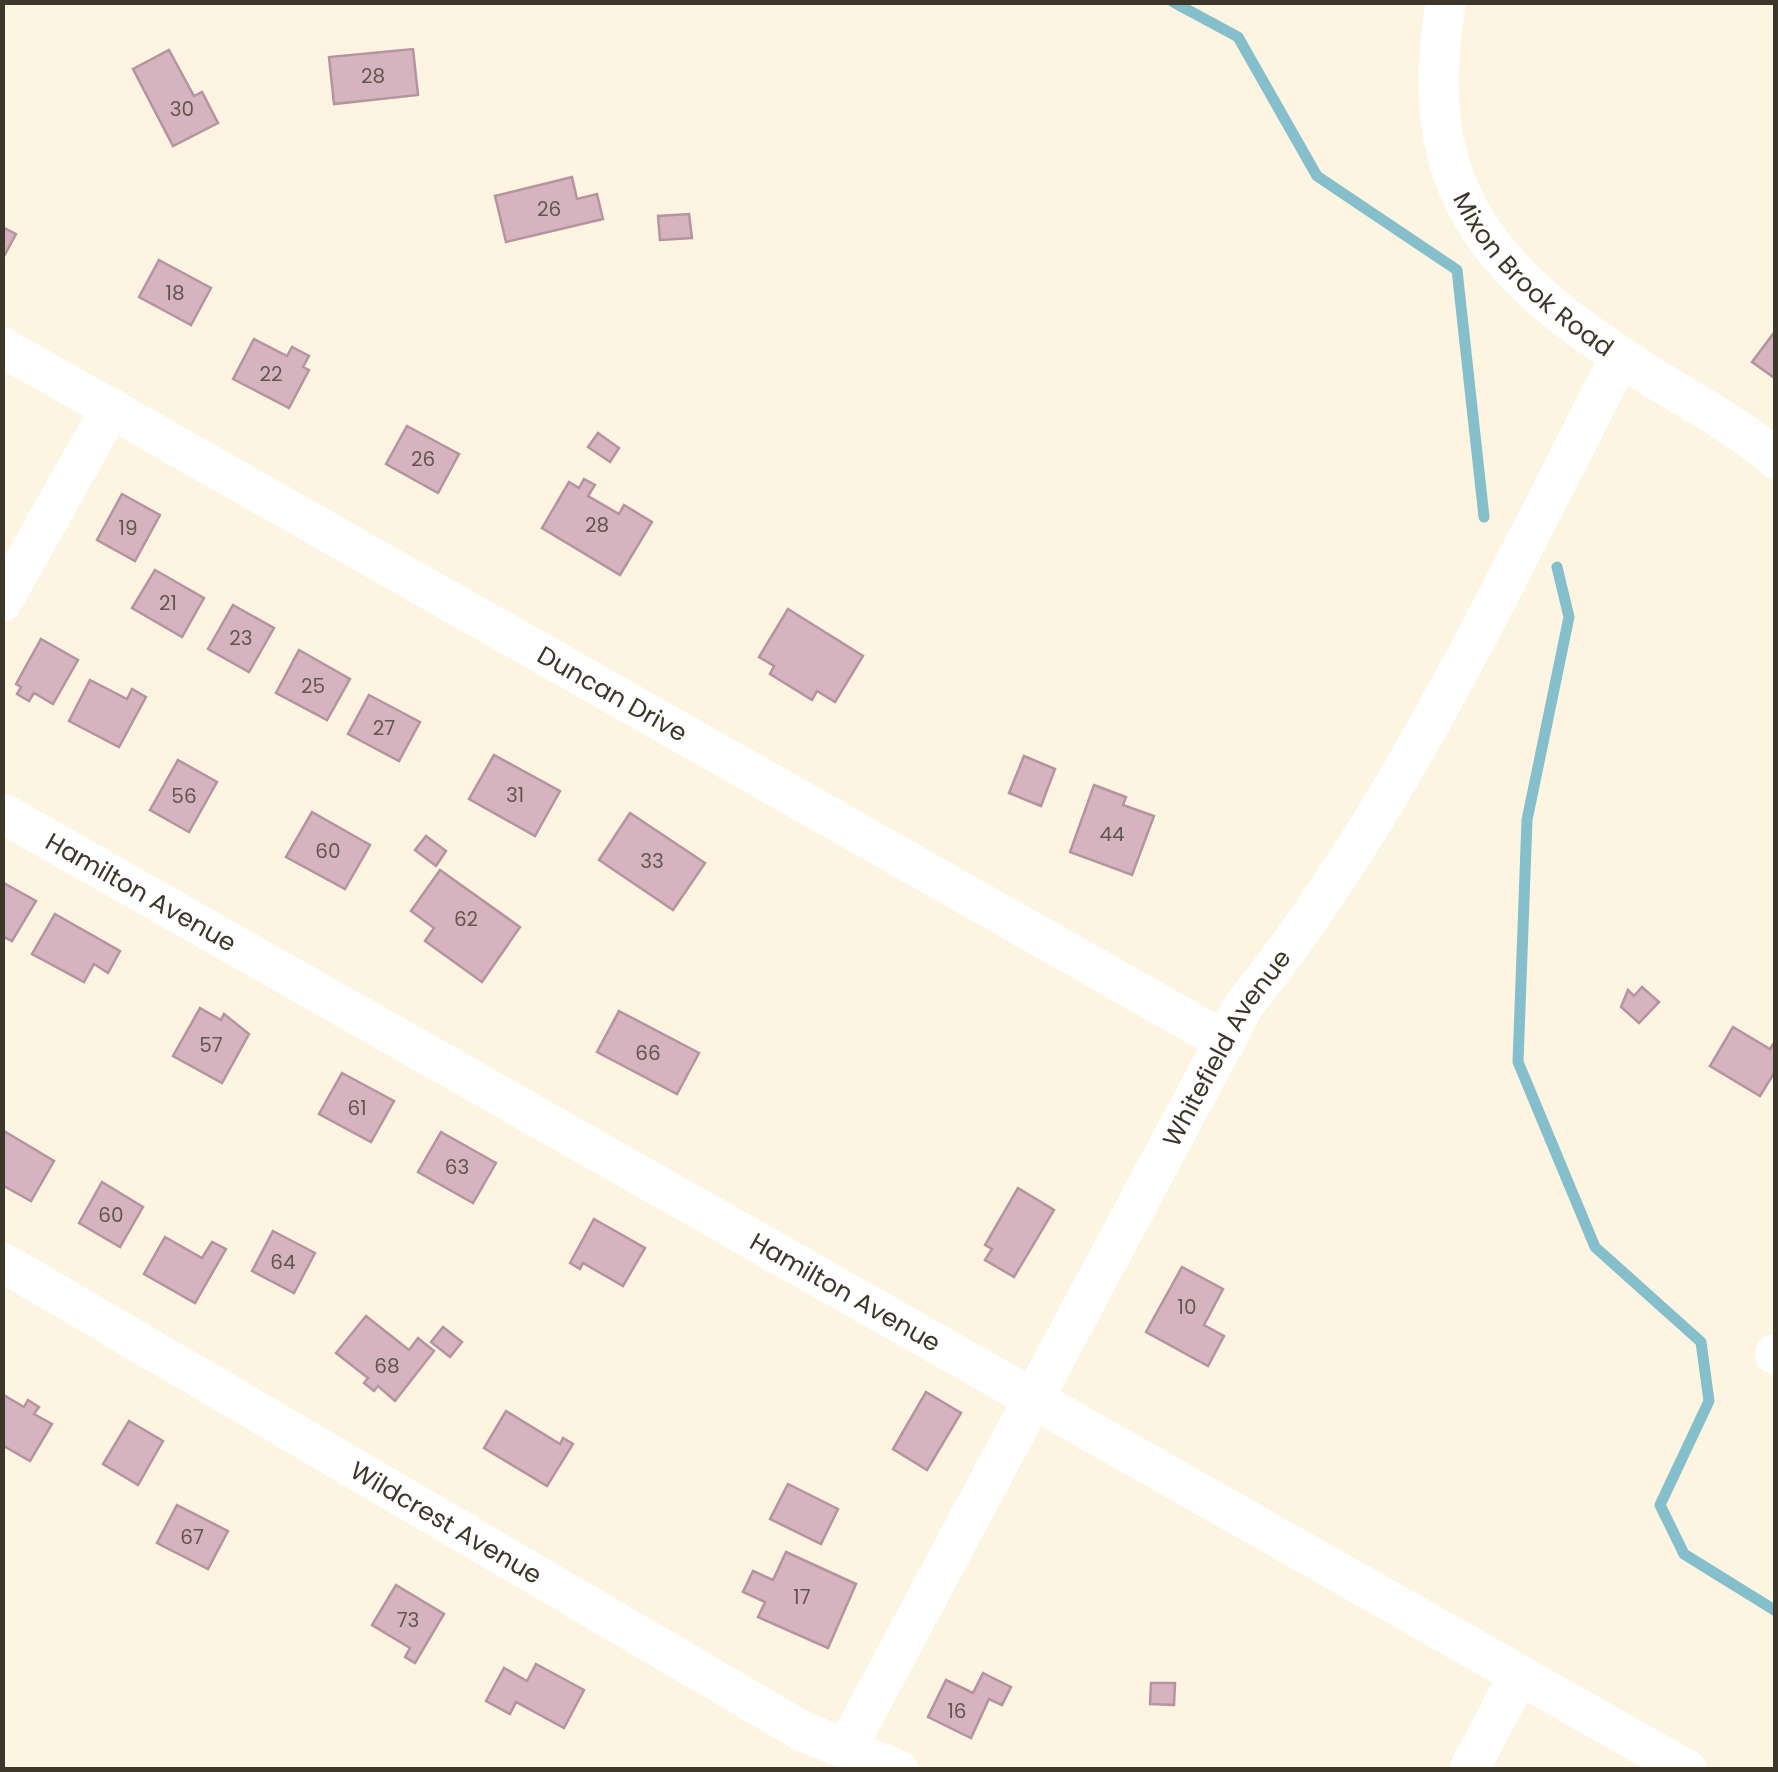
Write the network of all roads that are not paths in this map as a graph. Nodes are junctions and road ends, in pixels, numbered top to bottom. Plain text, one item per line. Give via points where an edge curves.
1 (1446, 2) edge
2 (2, 346) edge
3 (1621, 356) junction
4 (111, 408) junction
5 (1776, 459) edge
6 (2, 602) edge
7 (2, 813) edge
8 (1226, 1042) junction
9 (2, 1262) edge
10 (1035, 1399) junction
11 (1519, 1674) junction
12 (846, 1749) junction
13 (898, 1770) edge
14 (1469, 1770) edge
15 (1687, 1770) edge

1 - 3 street, Mixon Brook Road via 1443,141 1453,183 1502,262 1557,312
2 - 4 street, Duncan Drive
3 - 5 street, Mixon Brook Road via 1735,424
3 - 8 street, Whitefield Avenue via 1466,659
4 - 6 street
4 - 8 street, Duncan Drive
7 - 10 street, Hamilton Avenue
8 - 10 street, Whitefield Avenue
9 - 12 street, Wildcrest Avenue via 802,1731
10 - 11 street, Hamilton Avenue
10 - 12 street, Whitefield Avenue
11 - 14 street
11 - 15 street, Hamilton Avenue
12 - 13 street, Wildcrest Avenue

